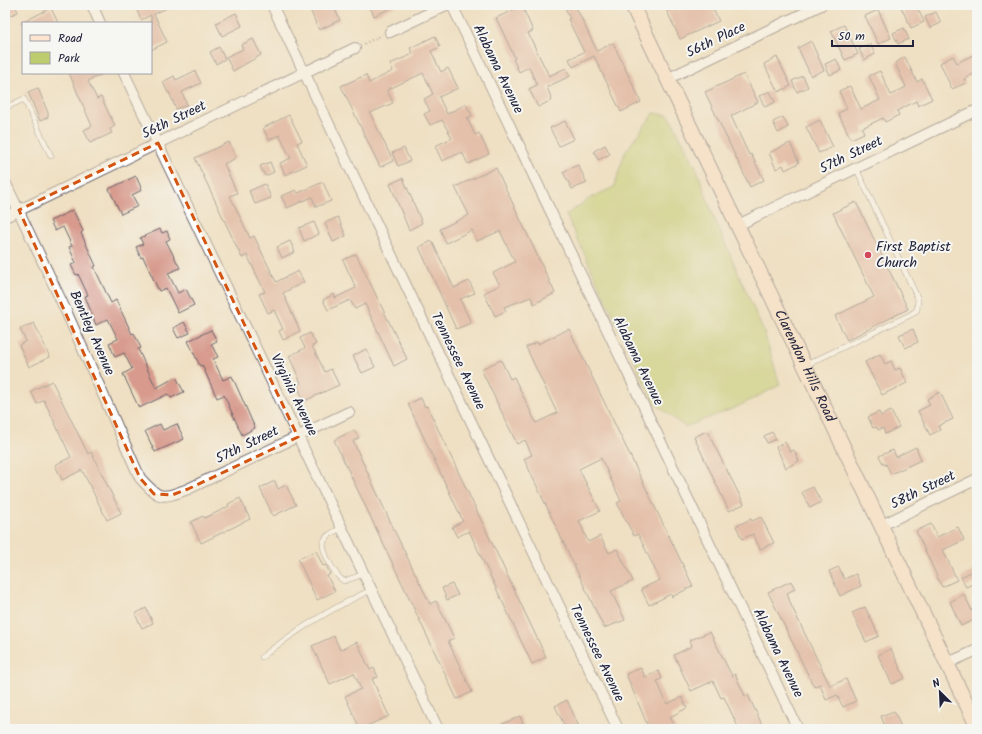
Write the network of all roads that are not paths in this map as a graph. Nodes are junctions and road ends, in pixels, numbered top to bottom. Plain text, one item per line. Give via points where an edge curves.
1 (92, 5) edge
2 (272, 5) edge
3 (446, 5) edge
4 (452, 5) edge
5 (632, 5) edge
6 (821, 5) edge
7 (100, 22) edge
8 (390, 32) road end
9 (355, 48) road end
10 (304, 73) junction
11 (124, 74) edge
12 (667, 79) junction
13 (5, 108) edge
14 (977, 110) edge
15 (158, 143) junction
16 (51, 156) dead end
17 (856, 168) junction
18 (5, 182) edge
19 (19, 210) junction
20 (5, 217) edge
21 (738, 225) junction
22 (805, 365) junction
23 (349, 412) dead end
24 (298, 437) junction
25 (977, 479) edge
26 (154, 494) joint
27 (882, 525) junction
28 (342, 528) junction
29 (364, 574) junction
30 (372, 590) junction
31 (977, 650) edge
32 (262, 657) dead end
33 (948, 663) junction
34 (977, 726) edge
35 (438, 729) edge
36 (618, 729) edge
37 (798, 729) edge

1 - 7 street
2 - 10 street, Tennessee Avenue
3 - 8 street
4 - 37 street, Alabama Avenue
5 - 12 street, Clarendon Hills Road
6 - 12 street, 56th Place
9 - 10 street, 56th Street
10 - 15 street, 56th Street
10 - 36 street, Tennessee Avenue
11 - 15 street, Virginia Avenue
12 - 21 street, Clarendon Hills Road
13 - 16 lane via 24,99
14 - 17 street, 57th Street
15 - 19 street, 56th Street
15 - 24 street, Virginia Avenue
17 - 21 street, 57th Street
17 - 22 lane via 918,299 917,310
18 - 19 street, Bentley Avenue
19 - 20 street, 56th Street
19 - 26 street, Bentley Avenue via 140,478
21 - 22 street, Clarendon Hills Road
22 - 27 street, Clarendon Hills Road
23 - 24 street, 57th Street
24 - 26 street, 57th Street via 188,489 172,495
24 - 28 street, Virginia Avenue
25 - 27 street, 58th Street
27 - 33 street, Clarendon Hills Road
28 - 29 street, Virginia Avenue
28 - 29 lane via 324,540 323,546 334,571 344,581
29 - 30 street, Virginia Avenue
30 - 32 lane via 343,603 290,635
30 - 35 street, Virginia Avenue
31 - 33 street
33 - 34 street, Clarendon Hills Road

